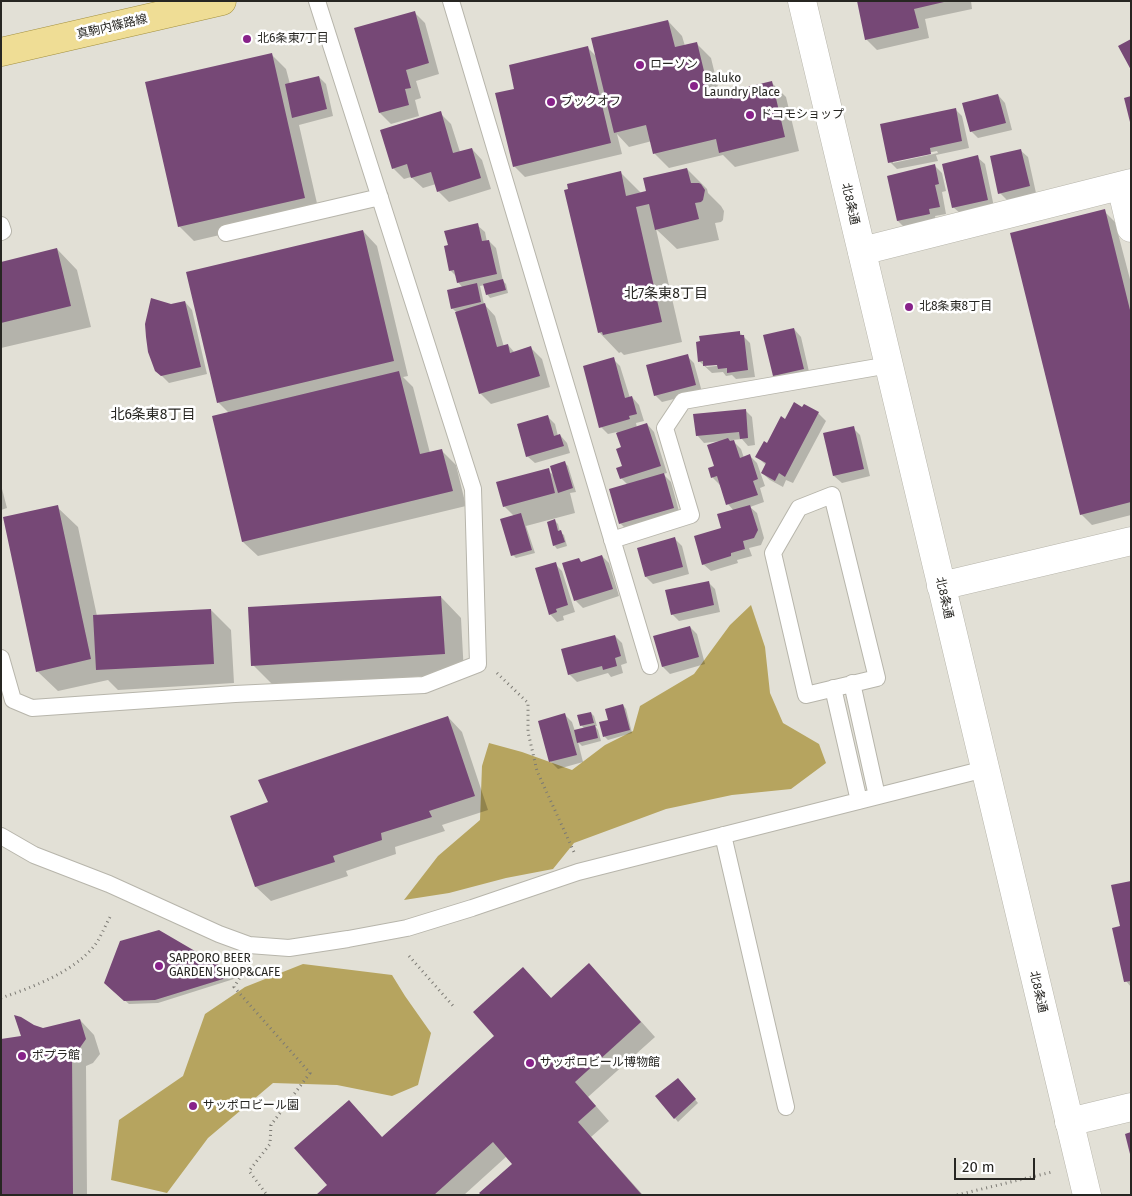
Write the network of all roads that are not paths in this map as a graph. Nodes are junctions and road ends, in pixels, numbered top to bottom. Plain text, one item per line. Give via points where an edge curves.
1 (317, 1) edge
2 (451, 1) edge
3 (802, 1) edge
4 (218, 2) edge
5 (1, 52) edge
6 (1126, 185) edge
7 (380, 198) junction
8 (1, 225) edge
9 (1131, 228) edge
10 (1, 232) edge
11 (226, 233) dead end
12 (862, 251) junction
13 (888, 365) junction
14 (612, 540) junction
15 (1131, 541) edge
16 (941, 586) junction
17 (1, 658) edge
18 (650, 666) dead end
19 (852, 684) junction
20 (833, 688) junction
21 (985, 769) junction
22 (877, 796) junction
23 (859, 801) junction
24 (1, 836) edge
25 (723, 836) junction
26 (786, 1107) dead end
27 (1131, 1107) edge
28 (1069, 1122) junction
29 (1087, 1195) edge

1 - 7 lane
2 - 14 lane
3 - 12 street, 北8条通
4 - 5 main road, 真駒内篠路線
6 - 9 street
6 - 12 street
7 - 11 lane
7 - 17 lane via 473,489 478,664 424,685 32,708 13,700
8 - 10 lane
12 - 13 street, 北8条通
13 - 14 lane via 683,401 665,428 691,515
13 - 16 street, 北8条通
14 - 18 lane
15 - 16 street
16 - 21 street, 北8条通
19 - 20 lane
19 - 20 lane via 877,678 832,495 799,508 773,553 806,695
19 - 22 lane
20 - 23 lane
21 - 22 lane
21 - 28 street, 北8条通
22 - 23 lane
23 - 25 lane
24 - 25 lane via 34,855 109,884 249,946 289,948 407,928 578,872
25 - 26 lane
27 - 28 street
28 - 29 street, 北8条通

